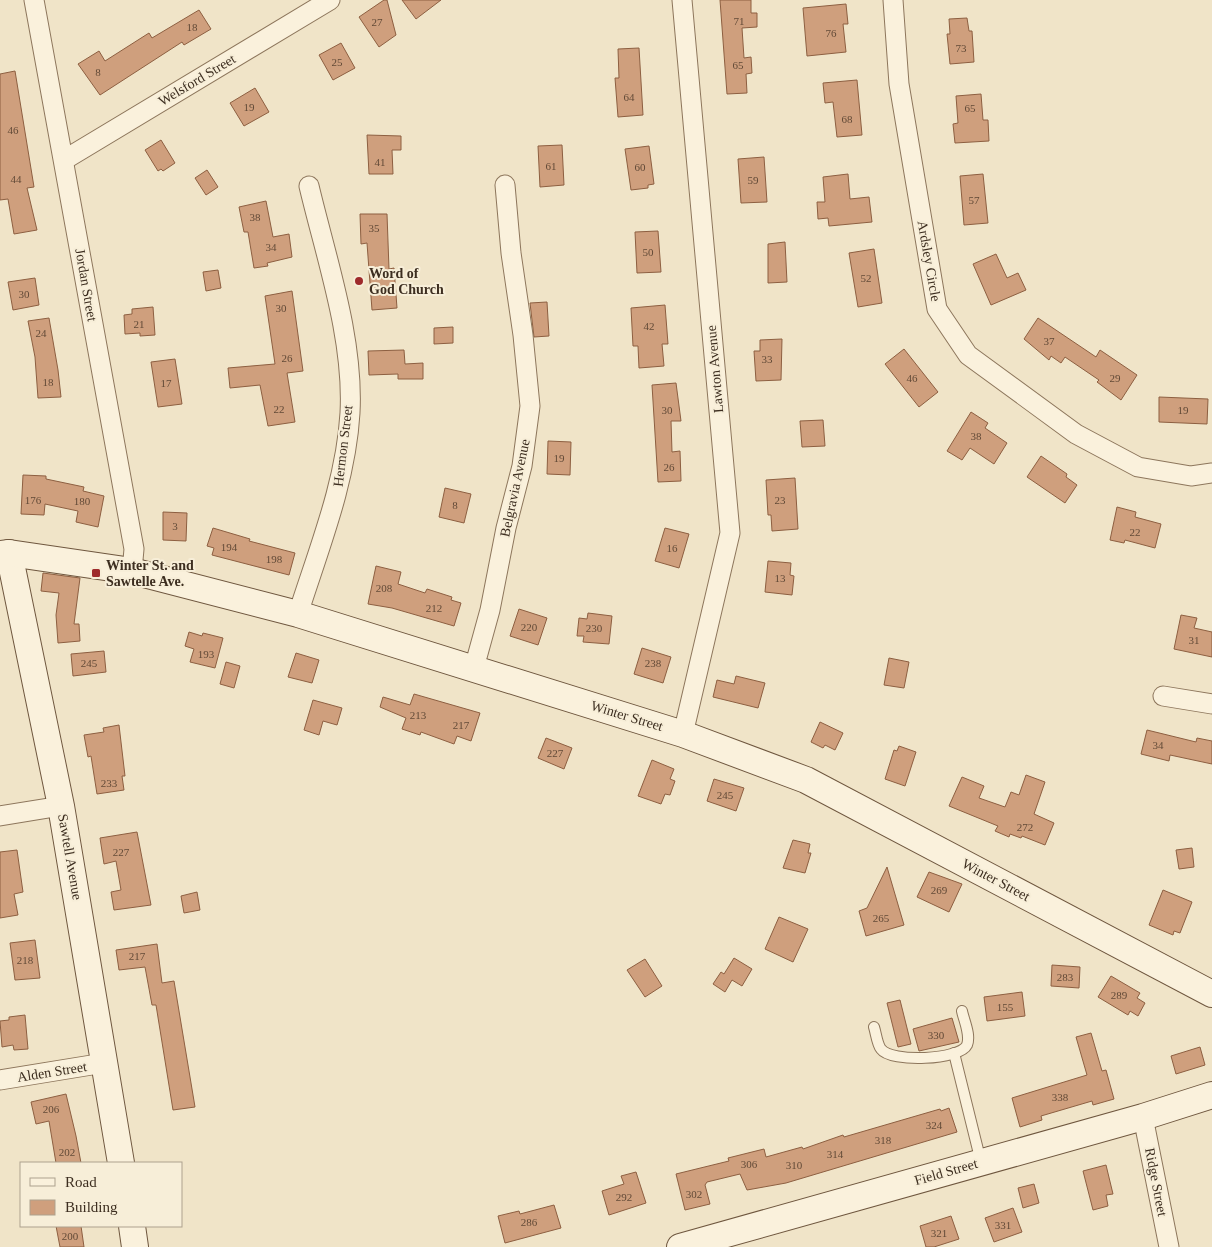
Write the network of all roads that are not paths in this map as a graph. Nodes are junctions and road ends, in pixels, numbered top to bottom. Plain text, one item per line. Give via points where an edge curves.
1 (34, 0) edge
2 (330, 0) edge
3 (682, 0) edge
4 (893, 0) edge
5 (64, 160) junction
6 (505, 185) dead end
7 (309, 186) dead end
8 (1212, 473) edge
9 (5, 553) edge
10 (132, 570) junction
11 (298, 614) junction
12 (474, 668) junction
13 (1163, 696) dead end
14 (1212, 704) edge
15 (683, 734) junction
16 (61, 806) junction
17 (0, 816) edge
18 (1212, 994) edge
19 (962, 1011) dead end
20 (874, 1027) dead end
21 (954, 1053) junction
22 (104, 1063) junction
23 (0, 1080) edge
24 (1212, 1095) edge
25 (1143, 1118) junction
26 (121, 1162) edge
27 (981, 1163) junction
28 (132, 1227) edge
29 (135, 1247) edge
30 (680, 1247) edge
31 (1169, 1247) edge

1 - 5 street, Jordan Street
2 - 5 street, Welsford Street
3 - 15 street, Lawton Avenue via 730,533
4 - 8 street, Ardsley Circle via 899,84 937,309 968,355 1076,434 1138,467 1191,476
5 - 10 street, Jordan Street via 134,549
6 - 12 street, Belgravia Avenue via 530,406 522,466
7 - 11 street, Hermon Street via 346,342 350,412 338,490
9 - 10 main road, Winter Street
9 - 16 main road, Sawtell Avenue
10 - 11 main road, Winter Street
11 - 12 main road, Winter Street
12 - 15 main road, Winter Street
13 - 14 street
15 - 18 main road, Winter Street via 806,780
16 - 17 street
16 - 22 main road, Sawtell Avenue
19 - 21 lane via 968,1043
20 - 21 lane via 880,1049 897,1058 929,1058
21 - 27 lane
22 - 23 street, Alden Street
22 - 26 main road, Sawtell Avenue
24 - 25 main road, Field Street
25 - 27 main road, Field Street
25 - 31 street, Ridge Street
27 - 30 main road, Field Street
28 - 29 main road

